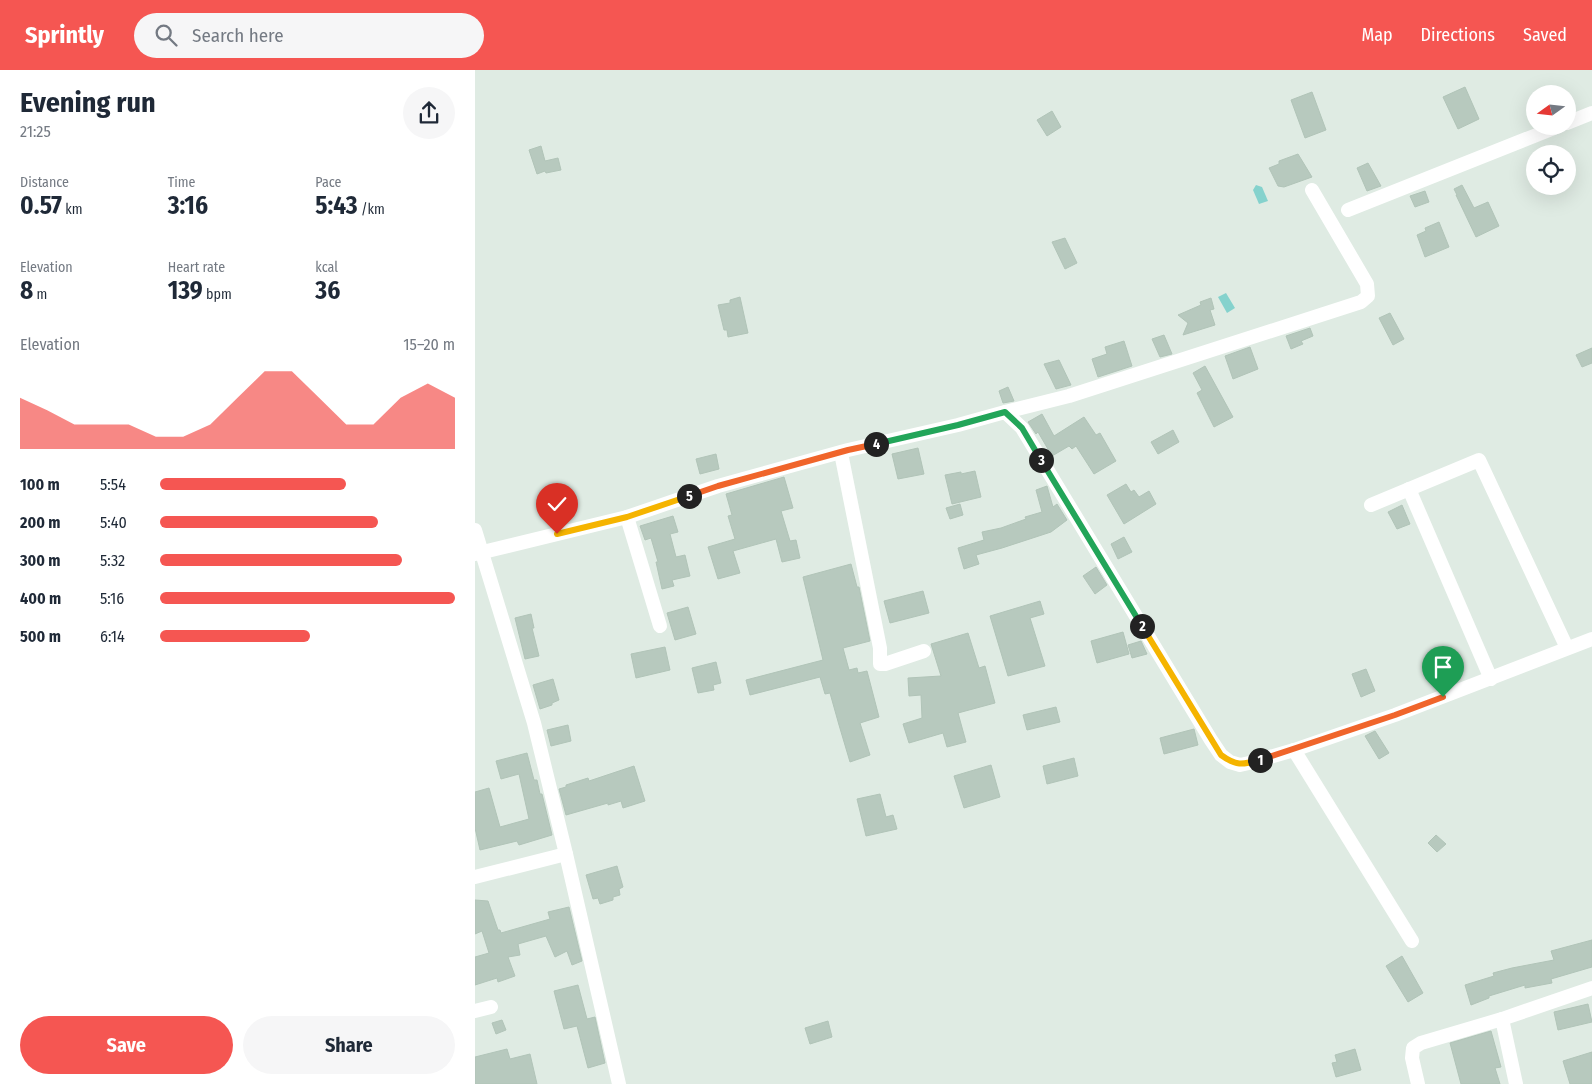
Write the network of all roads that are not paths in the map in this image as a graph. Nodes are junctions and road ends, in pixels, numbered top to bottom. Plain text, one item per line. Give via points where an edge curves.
1 (1592, 113) edge
2 (1576, 119) edge
3 (1536, 135) edge
4 (1312, 190) dead end
5 (1348, 210) dead end
6 (1005, 412) junction
7 (841, 453) junction
8 (1409, 489) junction
9 (1371, 505) dead end
10 (627, 517) junction
11 (481, 546) edge
12 (660, 626) dead end
13 (1592, 639) edge
14 (1567, 648) junction
15 (924, 651) dead end
16 (1491, 679) junction
17 (1294, 750) junction
18 (566, 854) junction
19 (475, 877) edge
20 (1412, 941) dead end
21 (1592, 988) edge
22 (491, 1006) dead end
23 (475, 1011) edge
24 (1502, 1019) junction
25 (619, 1084) edge
26 (1418, 1084) edge
27 (1516, 1084) edge

1 - 2 street
3 - 5 street
4 - 6 street via 1367,284 1368,296 1361,302 1069,396
6 - 7 street
6 - 17 street via 1022,428 1221,755 1240,764
7 - 10 street via 718,486
7 - 15 street via 880,648 880,664
8 - 9 street
8 - 14 street via 1479,460
8 - 16 street
10 - 11 street
10 - 12 street
11 - 18 street via 534,723
13 - 14 street
14 - 16 street
16 - 17 street
17 - 20 street
18 - 19 street
18 - 25 street
21 - 24 street
22 - 23 street
24 - 26 street via 1413,1048
24 - 27 street

